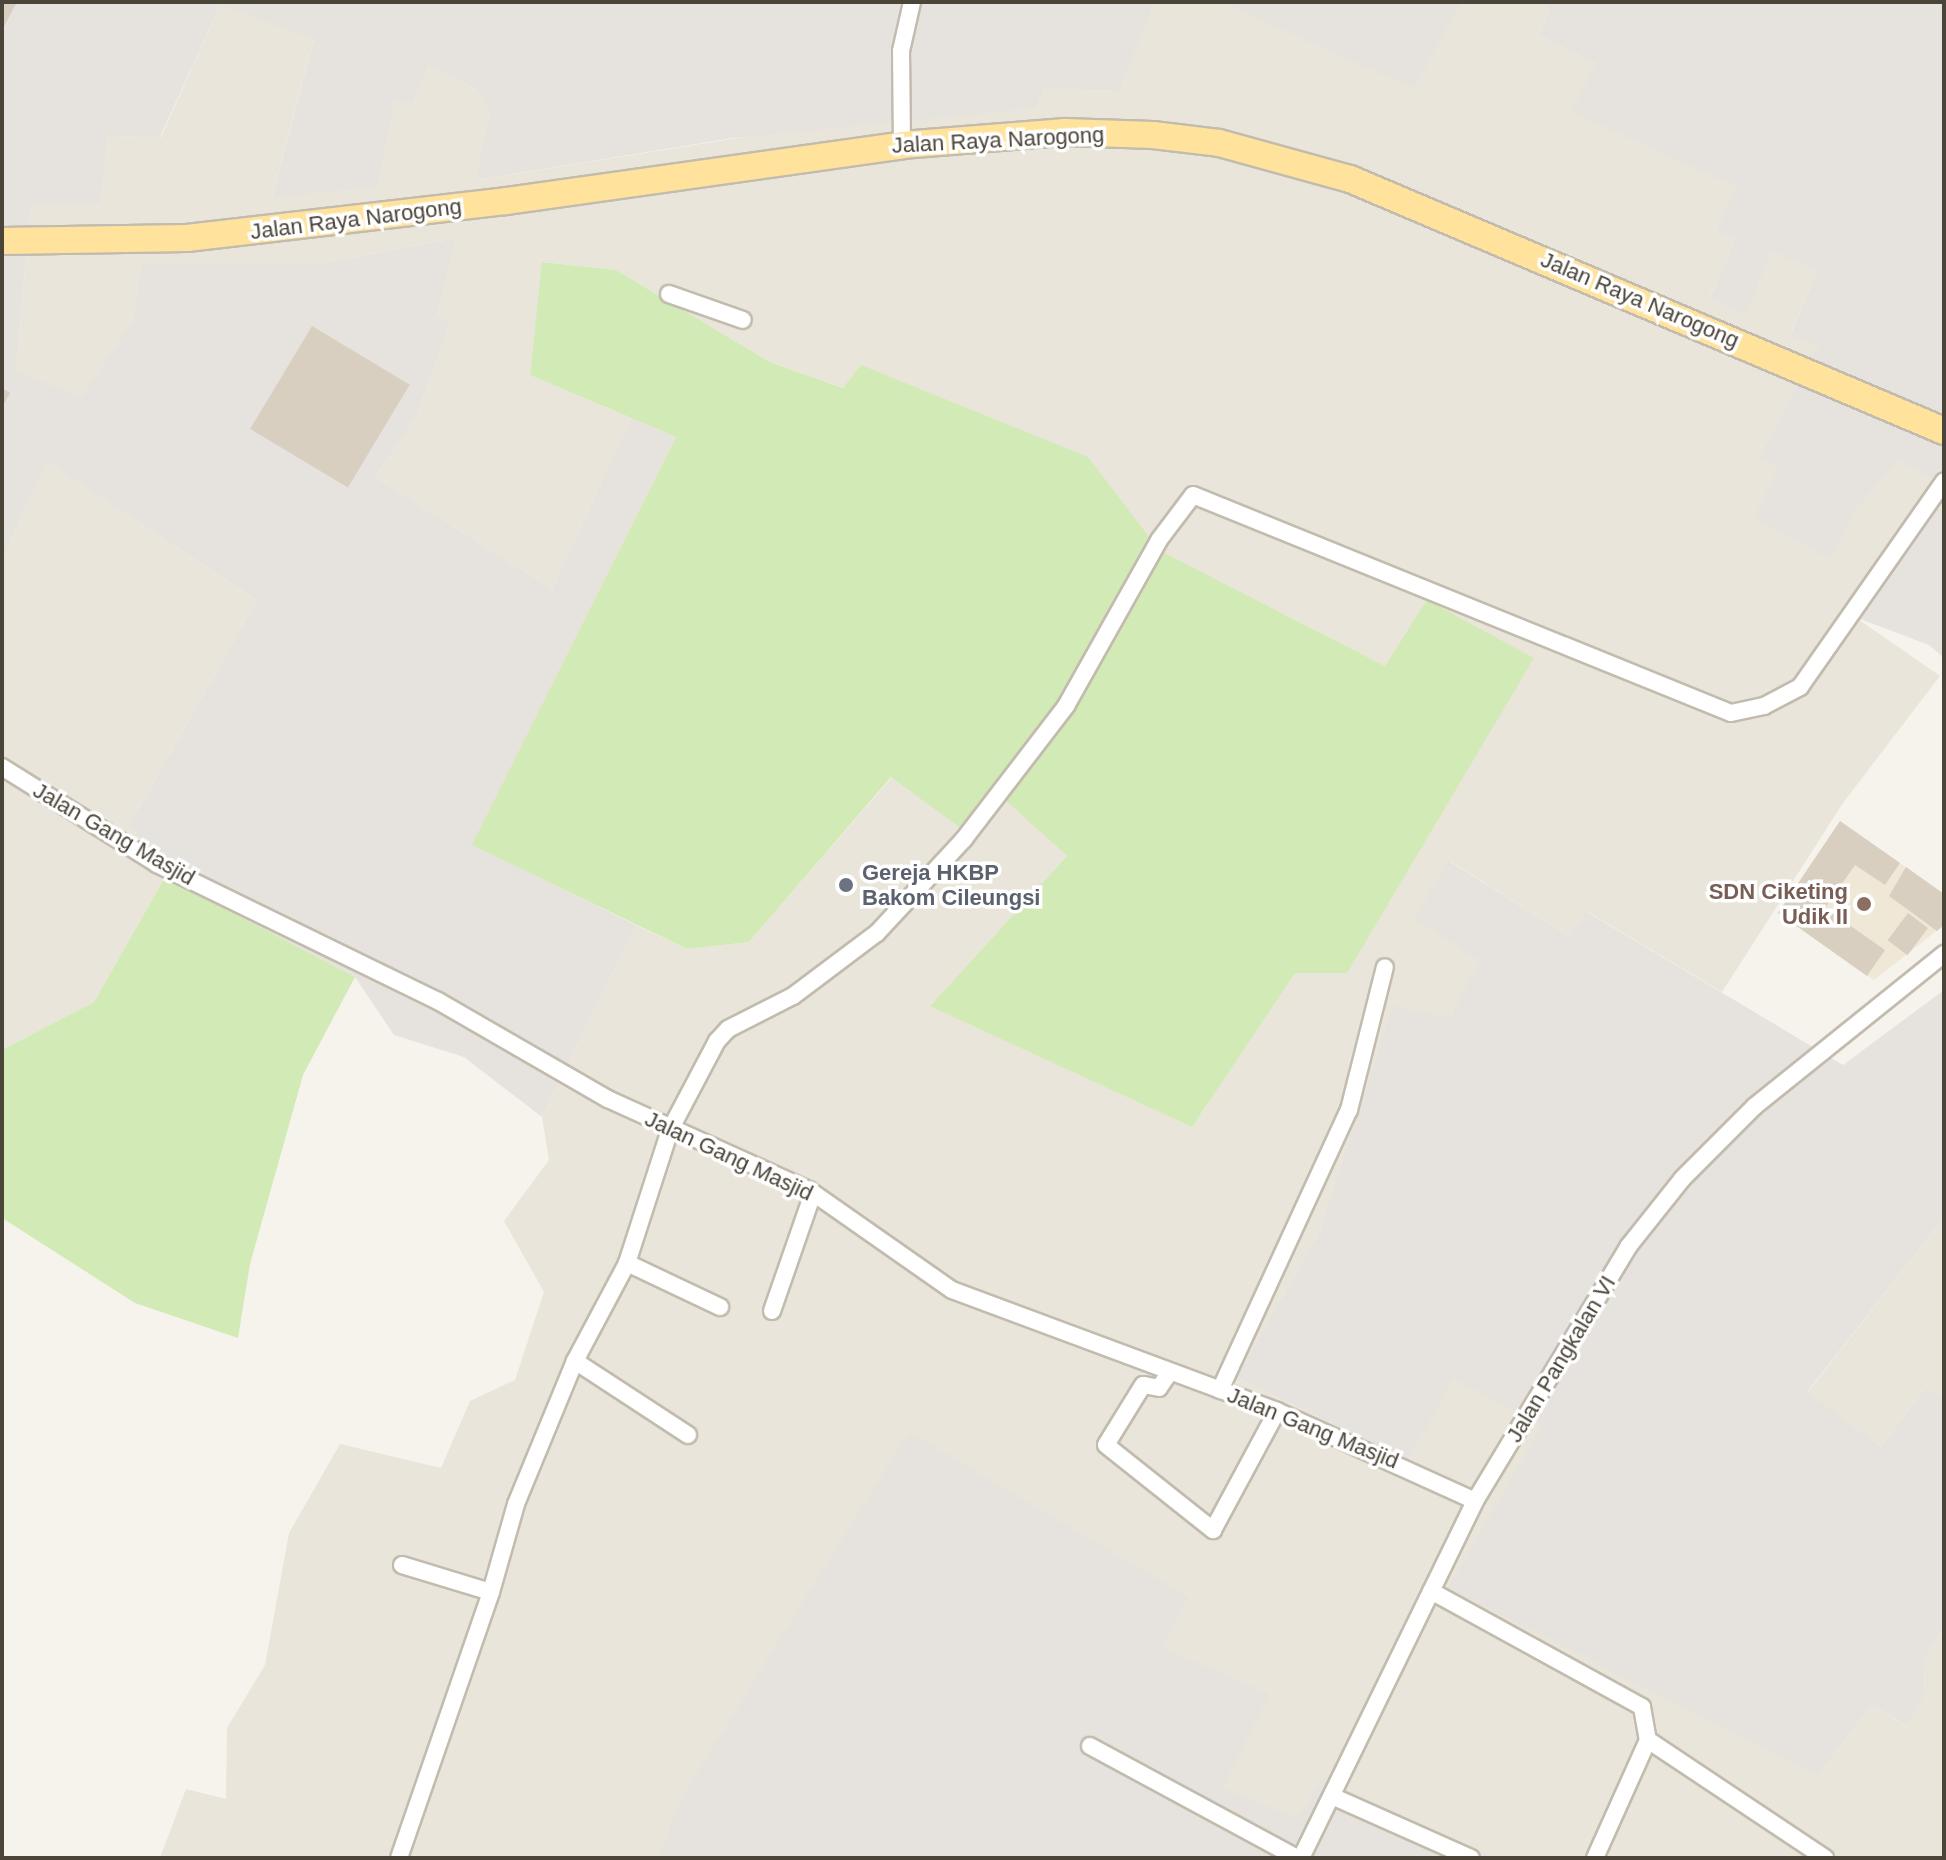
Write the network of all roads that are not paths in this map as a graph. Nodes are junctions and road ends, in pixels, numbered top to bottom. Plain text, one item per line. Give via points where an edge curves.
1 (912, 2) edge
2 (902, 145) junction
3 (2, 241) edge
4 (669, 294) dead end
5 (743, 320) dead end
6 (1944, 431) edge
7 (1944, 481) edge
8 (2, 767) edge
9 (1944, 954) edge
10 (1385, 967) dead end
11 (670, 1130) junction
12 (813, 1193) junction
13 (627, 1263) junction
14 (720, 1307) dead end
15 (772, 1311) dead end
16 (575, 1361) junction
17 (1170, 1372) junction
18 (1220, 1390) junction
19 (1277, 1411) junction
20 (688, 1435) dead end
21 (1475, 1501) junction
22 (402, 1565) dead end
23 (1431, 1591) junction
24 (491, 1592) junction
25 (1648, 1740) junction
26 (1090, 1746) dead end
27 (1334, 1797) junction
28 (399, 1858) edge
29 (1299, 1858) edge
30 (1471, 1858) edge
31 (1595, 1858) edge
32 (1825, 1858) edge

1 - 2 street via 901,51
2 - 3 main road, Jalan Raya Narogong via 302,227 172,239
2 - 6 main road, Jalan Raya Narogong via 1065,132 1153,135 1291,160 1591,277
4 - 5 street
7 - 11 street via 1800,687 1764,706 1731,713 1193,495 1159,540 1066,706 964,839 877,933 793,996 728,1029
8 - 11 street, Jalan Gang Masjid via 157,864 438,1001
9 - 21 street, Jalan Pangkalan VI via 1755,1106 1682,1179 1628,1247
10 - 18 street via 1349,1110
11 - 12 street, Jalan Gang Masjid
11 - 13 street
12 - 15 street
12 - 17 street, Jalan Gang Masjid via 952,1290
13 - 14 street
13 - 16 street
16 - 20 street
16 - 24 street via 516,1504
17 - 18 street, Jalan Gang Masjid
17 - 19 street via 1159,1388 1143,1385 1106,1445 1213,1530
18 - 19 street, Jalan Gang Masjid
19 - 21 street, Jalan Gang Masjid
21 - 23 street, Jalan Pangkalan VI
22 - 24 street
23 - 25 street via 1642,1707
23 - 27 street, Jalan Pangkalan VI
24 - 28 street
25 - 31 street
25 - 32 street
26 - 29 street
27 - 29 street, Jalan Pangkalan VI
27 - 30 street

